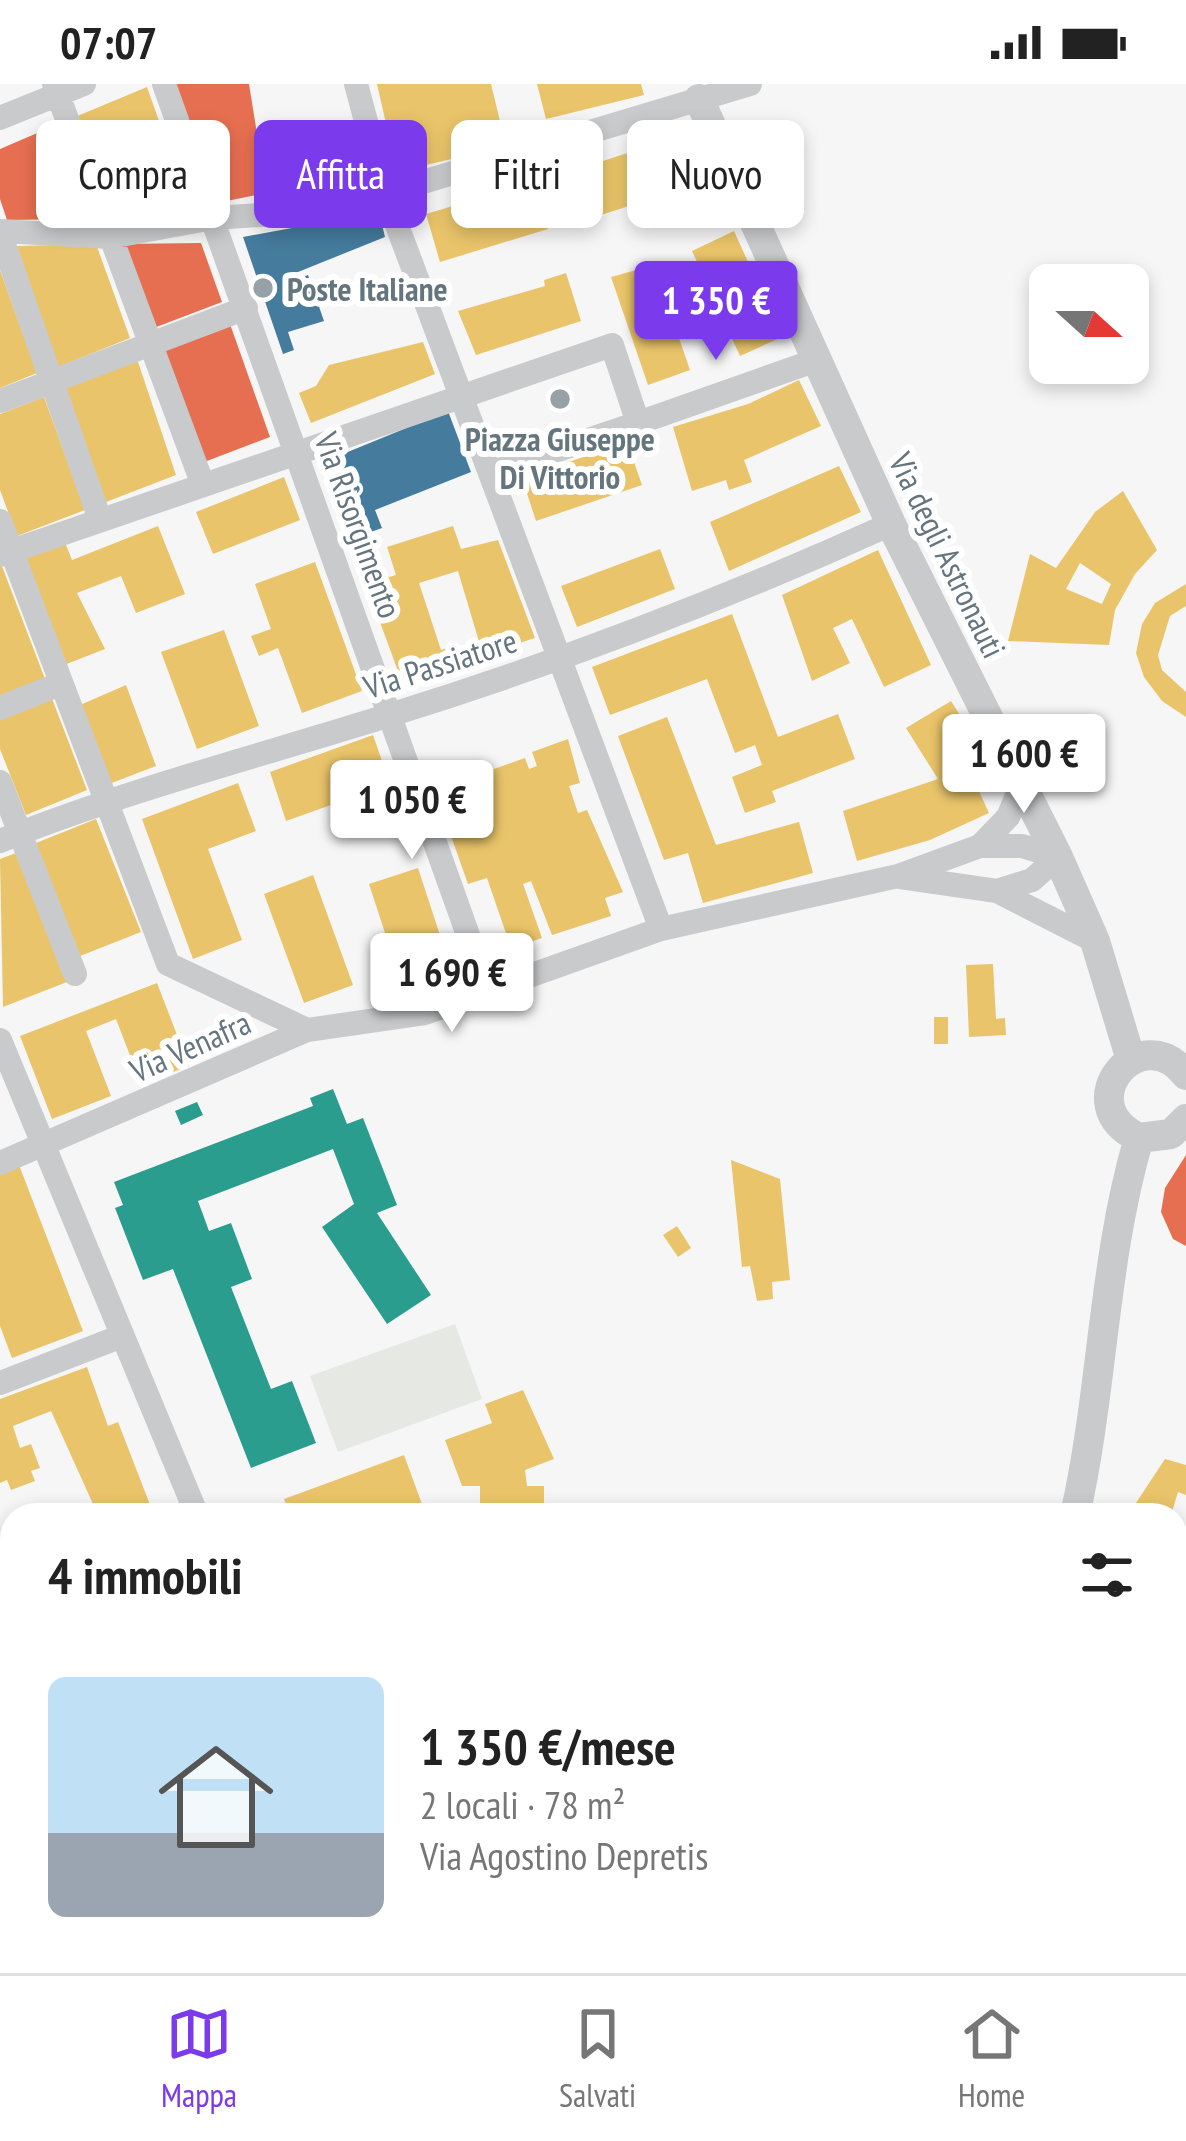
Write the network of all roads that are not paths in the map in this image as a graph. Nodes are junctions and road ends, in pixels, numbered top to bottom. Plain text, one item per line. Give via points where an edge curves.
1 (85, 84) edge
2 (164, 84) edge
3 (356, 84) edge
4 (750, 84) edge
5 (56, 89) edge
6 (696, 92) edge
7 (0, 118) edge
8 (177, 120) edge
9 (366, 120) edge
10 (427, 182) edge
11 (159, 228) edge
12 (217, 228) edge
13 (398, 228) edge
14 (0, 232) edge
15 (110, 237) junction
16 (246, 308) junction
17 (149, 341) junction
18 (814, 361) junction
19 (51, 380) junction
20 (461, 396) junction
21 (0, 401) edge
22 (638, 423) junction
23 (297, 451) junction
24 (490, 473) junction
25 (203, 485) junction
26 (99, 517) junction
27 (0, 521) edge
28 (891, 524) junction
29 (5, 553) edge
30 (559, 658) junction
31 (59, 684) junction
32 (0, 708) edge
33 (393, 714) junction
34 (0, 782) edge
35 (1022, 784) junction
36 (103, 802) junction
37 (10, 837) edge
38 (980, 846) junction
39 (1058, 857) junction
40 (898, 876) junction
41 (998, 891) junction
42 (661, 929) junction
43 (1095, 941) junction
44 (75, 974) dead end
45 (488, 991) junction
46 (308, 1030) junction
47 (0, 1040) edge
48 (1131, 1060) junction
49 (1185, 1073) edge
50 (1181, 1129) edge
51 (1139, 1138) junction
52 (44, 1147) junction
53 (0, 1162) edge
54 (122, 1336) junction
55 (1, 1381) edge
56 (192, 1503) edge
57 (1078, 1503) edge

1 - 5 street
2 - 8 street, Via Risorgimento
3 - 9 street
4 - 6 street
5 - 7 street
5 - 15 street
6 - 10 street
6 - 18 street, Via degli Astronauti
11 - 15 street
12 - 16 street, Via Risorgimento
13 - 20 street
14 - 15 street
14 - 19 street
15 - 17 street
16 - 17 street
16 - 23 street, Via Risorgimento
17 - 19 street
17 - 25 street
18 - 22 street
18 - 28 street, Via degli Astronauti
19 - 21 street
19 - 26 street
20 - 22 street via 612,345
20 - 23 street
20 - 24 street
22 - 24 street
23 - 25 street
23 - 33 street, Via Risorgimento
24 - 30 street
25 - 26 street
26 - 29 street
27 - 29 street
28 - 30 street, Via Passiatore via 745,590
28 - 35 street, Via degli Astronauti
29 - 31 street
30 - 33 street, Via Passiatore
30 - 42 street
31 - 32 street
31 - 36 street
33 - 36 street, Via Passiatore
33 - 45 street, Via Risorgimento
34 - 37 street
35 - 38 street via 1008,817
35 - 39 street, Via degli Astronauti
36 - 37 street, Via Passiatore
36 - 46 street via 168,964
37 - 44 street
38 - 39 street, Via Venafra
38 - 40 street, Via Venafra
39 - 41 street via 1032,880
39 - 43 street, Via degli Astronauti
40 - 41 street, Via Venafra
40 - 42 street, Via Venafra
41 - 43 street, Via Venafra
42 - 45 street, Via Venafra
43 - 48 street, Via degli Astronauti
45 - 46 street, Via Venafra via 425,1013
46 - 52 street, Via Venafra
47 - 52 street
48 - 49 street via 1154,1055
48 - 51 street via 1112,1081 1110,1109
50 - 51 street
51 - 57 street via 1125,1185
52 - 53 street, Via Venafra
52 - 54 street
54 - 55 street
54 - 56 street

